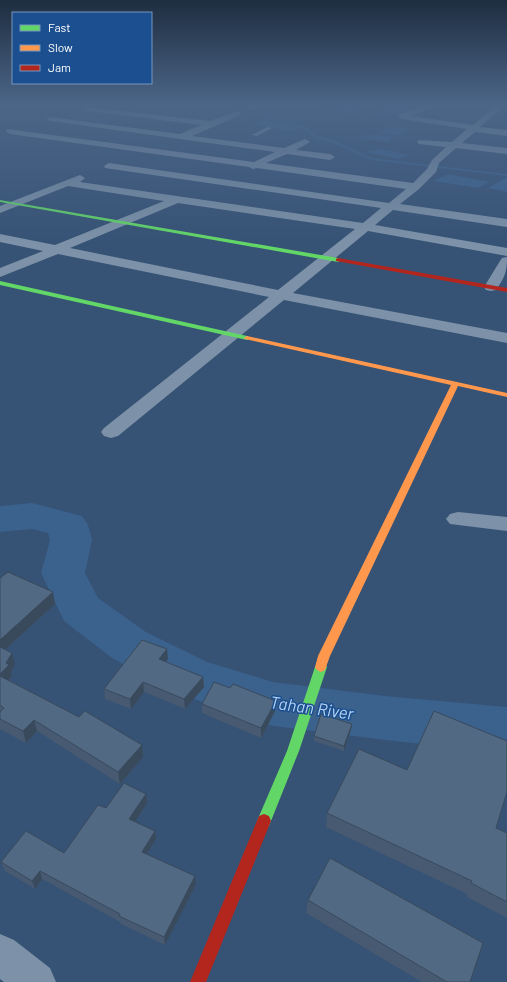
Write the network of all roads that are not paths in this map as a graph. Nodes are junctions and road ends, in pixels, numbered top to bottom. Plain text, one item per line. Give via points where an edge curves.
1 (149, 150) joint
2 (286, 150) joint
3 (450, 150) edge
4 (495, 150) edge
5 (507, 151) edge
6 (330, 157) dead end
7 (255, 165) junction
8 (88, 175) dead end
9 (217, 182) junction
10 (68, 183) junction
11 (415, 187) junction
12 (178, 200) junction
13 (0, 201) edge
14 (16, 204) junction
15 (392, 205) junction
16 (0, 210) edge
17 (124, 223) junction
18 (507, 223) edge
19 (364, 228) junction
20 (0, 238) edge
21 (54, 250) junction
22 (507, 252) edge
23 (325, 259) junction
24 (507, 261) edge
25 (0, 273) edge
26 (0, 283) edge
27 (492, 288) junction
28 (507, 290) edge
29 (280, 295) junction
30 (232, 334) junction
31 (507, 338) edge
32 (455, 384) junction
33 (507, 395) edge
34 (111, 432) dead end
35 (458, 519) dead end
36 (507, 524) edge
37 (0, 954) edge
38 (36, 982) edge
39 (198, 982) edge

1 - 7 street
1 - 9 street via 105,168
2 - 6 street
2 - 7 street
3 - 11 street
4 - 5 street
7 - 9 street
7 - 11 street
8 - 10 street
9 - 12 street
9 - 15 street
10 - 12 street
10 - 14 street
11 - 15 street
12 - 17 street
12 - 19 street
13 - 14 street
14 - 16 street
14 - 17 street
15 - 18 street
15 - 19 street
17 - 21 street
17 - 23 street
19 - 22 street
19 - 23 street
20 - 21 street
21 - 25 street
21 - 29 street
23 - 27 street
23 - 29 street
24 - 27 street
26 - 30 street
27 - 28 street
29 - 30 street
29 - 31 street
30 - 32 street
30 - 34 street
32 - 33 street
32 - 39 street via 324,656 292,750
35 - 36 street
37 - 38 street

